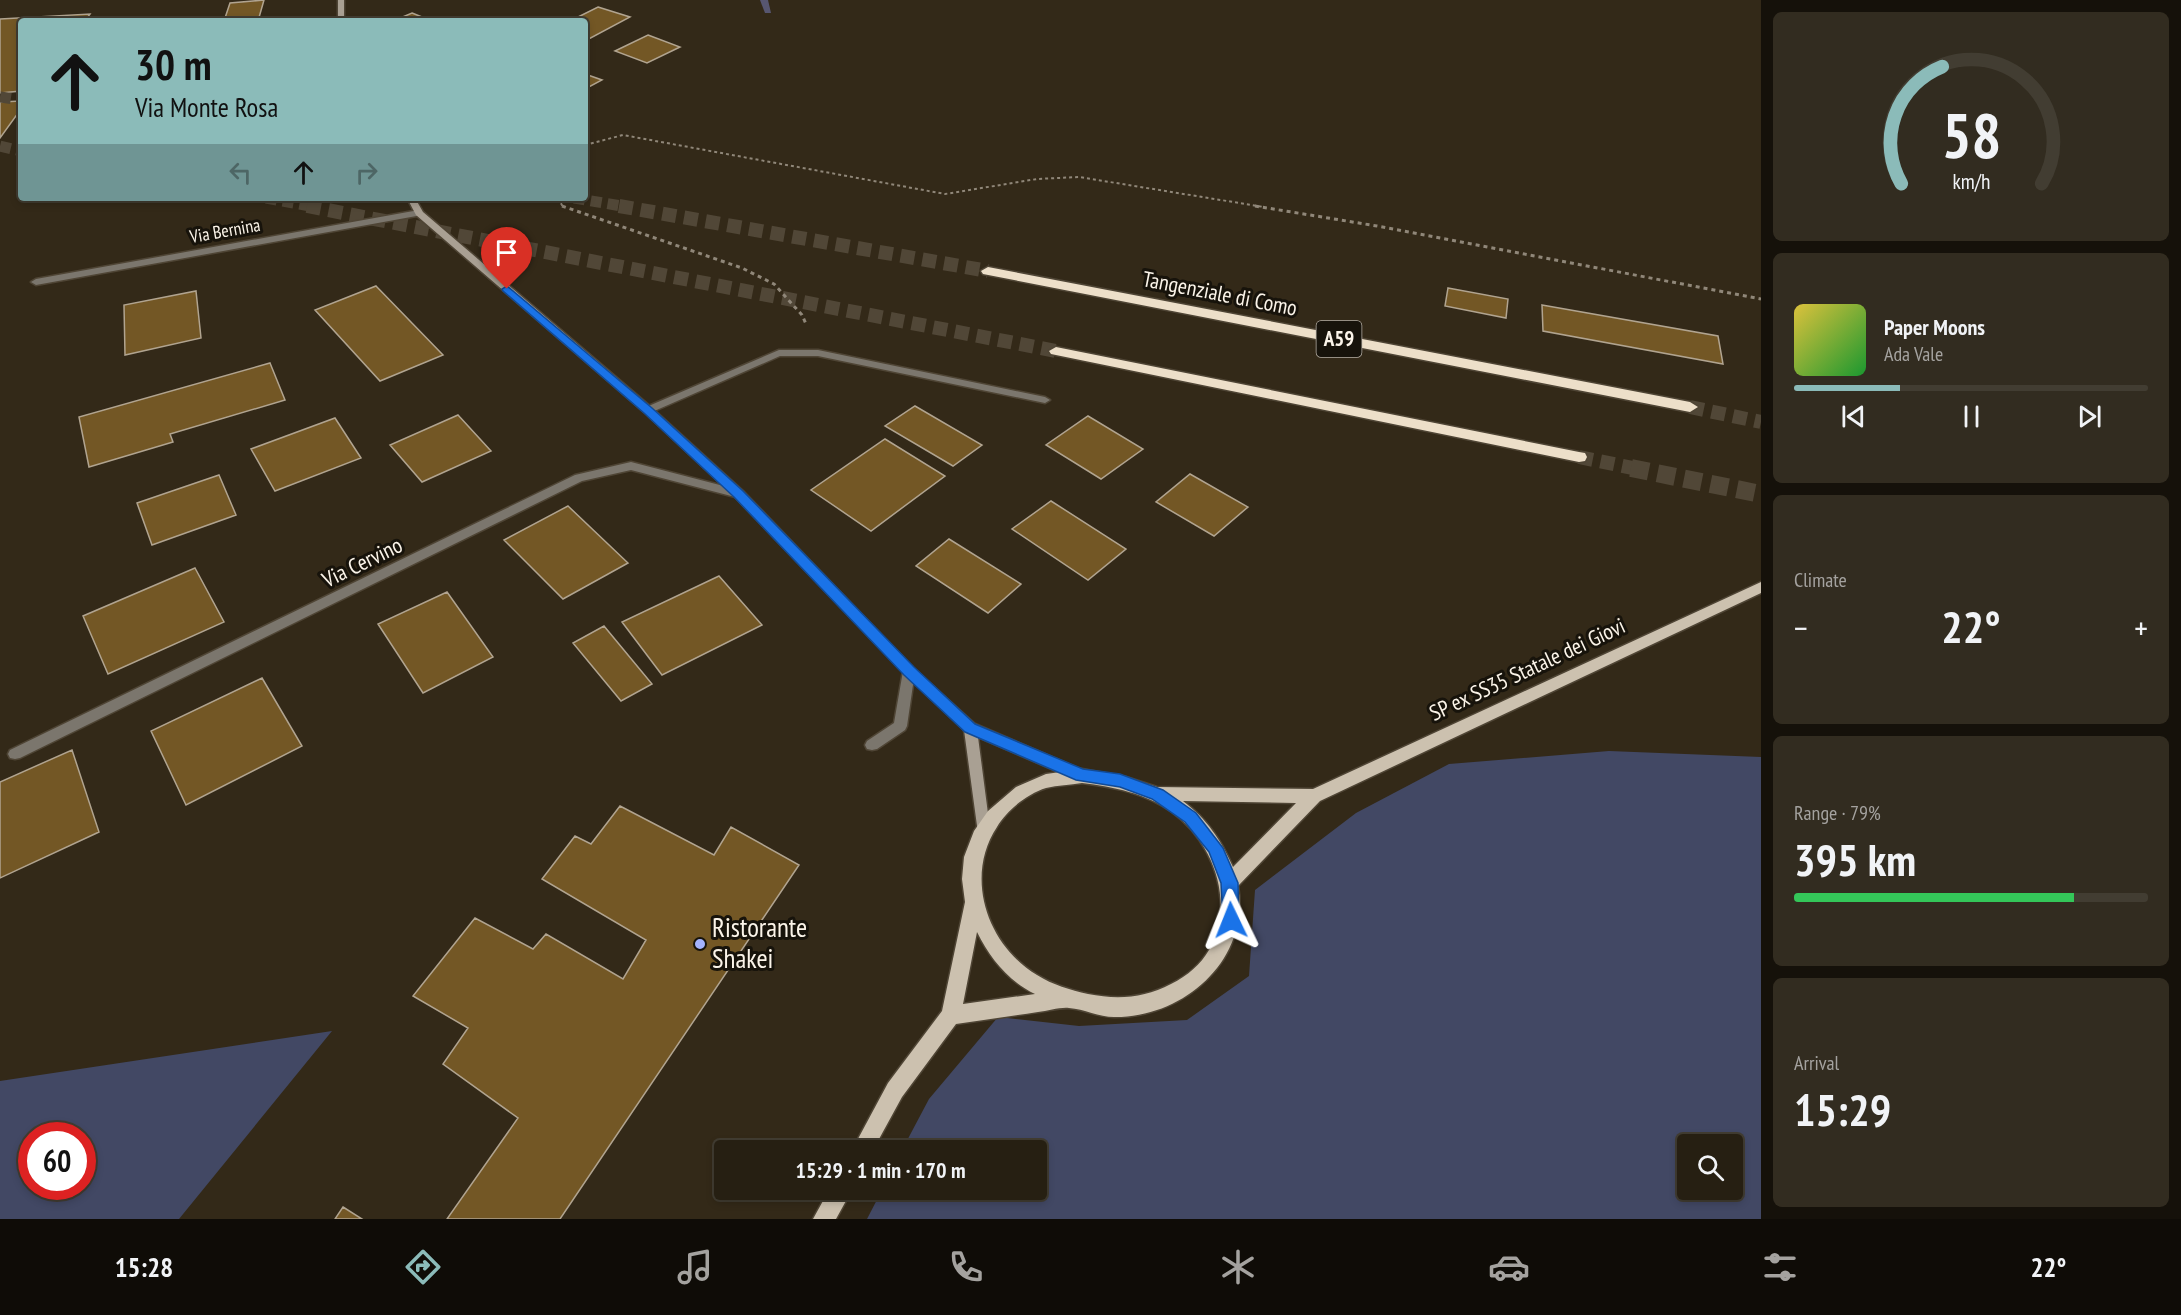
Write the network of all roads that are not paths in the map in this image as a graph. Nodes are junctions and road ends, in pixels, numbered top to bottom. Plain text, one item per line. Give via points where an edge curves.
1 (341, 0) edge
2 (341, 18) edge
3 (413, 201) edge
4 (419, 213) junction
5 (988, 271) tunnel mouth
6 (36, 282) dead end
7 (1056, 351) tunnel mouth
8 (1045, 400) dead end
9 (1690, 407) tunnel mouth
10 (648, 410) junction
11 (1579, 457) tunnel mouth
12 (739, 494) junction
13 (1761, 587) edge
14 (909, 671) junction
15 (970, 728) junction
16 (872, 745) dead end
17 (15, 754) dead end
18 (1082, 776) junction
19 (1158, 794) junction
20 (1314, 796) junction
21 (983, 829) junction
22 (1229, 883) junction
23 (973, 905) junction
24 (1066, 999) junction
25 (951, 1015) junction
26 (868, 1140) edge
27 (835, 1200) edge
28 (825, 1219) edge

1 - 2 street
3 - 4 street
4 - 6 street, Via Bernina
4 - 10 street
5 - 9 highway, Tangenziale di Como / A59
7 - 11 highway
8 - 10 street via 818,353 779,353
10 - 12 street
12 - 14 street
12 - 17 street, Via Cervino via 631,466 579,478
13 - 20 main road, SP ex SS35 Statale dei Giovi
14 - 15 street
14 - 16 street via 900,726
15 - 18 street
15 - 21 street
18 - 19 main road, SP ex SS35 Statale dei Giovi via 1120,780
18 - 21 main road, SP ex SS35 Statale dei Giovi via 1042,783 1007,801
19 - 20 main road, SP ex SS35 Statale dei Giovi
19 - 22 main road, SP ex SS35 Statale dei Giovi via 1190,817 1215,848
20 - 22 main road, SP ex SS35 Statale dei Giovi
21 - 23 main road, SP ex SS35 Statale dei Giovi via 971,865
22 - 24 main road, SP ex SS35 Statale dei Giovi via 1231,920 1219,955 1193,984 1157,1002 1114,1008
23 - 24 main road, SP ex SS35 Statale dei Giovi via 991,944 1023,977
23 - 25 main road, SP ex SS35 Statale dei Giovi
24 - 25 main road, SP ex SS35 Statale dei Giovi
25 - 26 main road, SP ex SS35 Statale dei Giovi via 895,1090
27 - 28 main road

